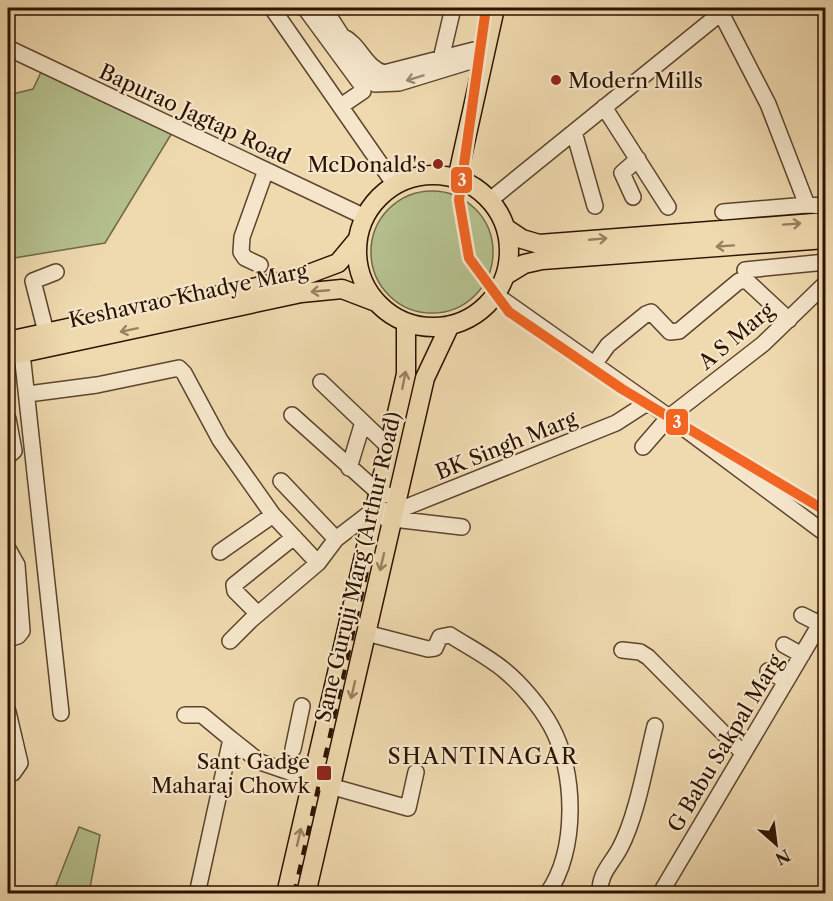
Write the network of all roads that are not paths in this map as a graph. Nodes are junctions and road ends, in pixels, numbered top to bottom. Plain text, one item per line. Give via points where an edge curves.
1 (272, 8) edge
2 (305, 8) edge
3 (324, 8) edge
4 (453, 8) edge
5 (483, 8) edge
6 (495, 8) edge
7 (724, 10) edge
8 (342, 36) junction
9 (8, 48) edge
10 (472, 56) junction
11 (441, 59) junction
12 (341, 106) junction
13 (604, 107) junction
14 (574, 132) junction
15 (638, 159) junction
16 (266, 170) junction
17 (451, 177) junction
18 (395, 185) junction
19 (633, 197) dead end
20 (490, 200) junction
21 (807, 205) junction
22 (595, 206) dead end
23 (825, 206) edge
24 (668, 207) dead end
25 (723, 212) dead end
26 (365, 217) junction
27 (825, 222) edge
28 (507, 229) junction
29 (358, 238) junction
30 (825, 239) edge
31 (541, 252) junction
32 (825, 262) edge
33 (260, 265) dead end
34 (745, 270) dead end
35 (56, 272) dead end
36 (506, 275) junction
37 (825, 283) edge
38 (496, 295) junction
39 (376, 302) junction
40 (789, 320) junction
41 (406, 323) junction
42 (450, 325) junction
43 (48, 340) junction
44 (14, 347) edge
45 (593, 366) junction
46 (321, 382) dead end
47 (28, 394) junction
48 (647, 403) junction
49 (398, 411) junction
50 (416, 415) junction
51 (292, 416) dead end
52 (669, 417) junction
53 (8, 419) edge
54 (363, 422) junction
55 (643, 447) dead end
56 (387, 455) junction
57 (8, 456) edge
58 (350, 468) junction
59 (404, 468) junction
60 (280, 481) dead end
61 (376, 506) junction
62 (394, 510) junction
63 (273, 514) junction
64 (462, 527) dead end
65 (825, 534) edge
66 (294, 537) junction
67 (336, 539) junction
68 (8, 549) edge
69 (220, 552) dead end
70 (318, 563) junction
71 (258, 614) junction
72 (802, 615) dead end
73 (823, 619) edge
74 (366, 633) junction
75 (8, 639) edge
76 (230, 641) dead end
77 (784, 645) dead end
78 (622, 650) dead end
79 (802, 655) junction
80 (768, 671) dead end
81 (786, 681) junction
82 (8, 712) edge
83 (61, 713) dead end
84 (185, 715) dead end
85 (326, 720) junction
86 (656, 726) dead end
87 (231, 739) junction
88 (293, 748) dead end
89 (743, 753) junction
90 (416, 772) dead end
91 (8, 775) edge
92 (312, 780) junction
93 (330, 786) junction
94 (197, 894) edge
95 (286, 894) edge
96 (306, 894) edge
97 (547, 894) edge
98 (600, 894) edge
99 (660, 894) edge

1 - 12 street
2 - 12 street via 363,87 363,91
3 - 8 street
4 - 11 street
5 - 10 main road
6 - 17 main road
7 - 13 street
7 - 21 street via 768,104
10 -> 8 street via 399,83 375,84 363,75 343,45
8 - 11 street via 350,39 371,66 384,73
9 - 16 street, Bapurao Jagtap Road
10 - 11 street
10 - 17 main road
12 - 18 street
13 - 14 street
13 - 15 street
14 - 20 street
14 - 22 street
15 - 19 street via 622,172
15 - 24 street
16 - 26 street, Bapurao Jagtap Road
16 - 33 street via 241,244 245,258
17 - 18 main road via 407,179
17 - 20 main road via 475,187
18 - 26 main road
20 - 28 main road
21 - 23 street
21 - 25 street
26 - 29 main road
31 -> 27 main road
28 - 31 main road
28 - 36 main road via 510,252
29 - 39 main road via 357,261
29 - 43 main road, Keshavrao Khadye Marg via 338,263 297,278
30 -> 31 main road
31 - 36 main road
32 - 34 street
35 - 43 street via 33,280
36 - 38 main road
37 - 40 street, A S Marg
38 - 42 main road via 474,315
38 - 45 street
39 - 41 main road
39 -> 43 main road, Keshavrao Khadye Marg via 342,289 301,293
40 - 45 street via 747,281 739,281 679,331 670,332 651,312 646,314 608,345
40 - 52 street, A S Marg
41 - 42 main road
49 -> 41 main road, Sane Guruji Marg (Arthur Road) via 406,374
42 - 50 main road, Sane Guruji Marg (Arthur Road) via 425,378
43 - 44 main road, Keshavrao Khadye Marg
44 - 47 street
45 - 48 street
46 - 54 street
47 - 63 street via 179,368 220,440
47 - 83 street via 30,450
48 - 52 street
48 - 62 street, BK Singh Marg via 616,423
49 - 50 main road
49 - 56 main road, Sane Guruji Marg (Arthur Road)
50 - 59 main road, Sane Guruji Marg (Arthur Road)
51 - 58 street
52 - 55 street, A S Marg
52 - 65 street
53 - 57 street via 14,451
54 - 56 street
54 - 58 street
56 - 59 main road
56 - 61 main road, Sane Guruji Marg (Arthur Road)
58 - 61 street
59 - 62 main road, Sane Guruji Marg (Arthur Road)
60 - 67 street
61 - 62 street
61 - 62 street
61 - 67 street
61 - 85 main road, Sane Guruji Marg (Arthur Road)
62 - 64 street
62 -> 74 main road, Sane Guruji Marg (Arthur Road)
63 - 66 street
63 - 69 street
66 - 70 street
66 - 71 street via 234,585 235,591
67 - 70 street
68 - 75 street via 17,566 22,631
70 - 71 street
71 - 76 street
72 - 73 street
73 - 79 street, G Babu Sakpal Marg
74 -> 93 main road, Sane Guruji Marg (Arthur Road)
74 - 97 street via 432,650 440,637 450,634 504,670 551,727 562,757 572,816 560,871
77 - 79 street
78 - 89 street via 648,657
79 - 81 street, G Babu Sakpal Marg
80 - 81 street
81 - 89 street, G Babu Sakpal Marg
82 - 91 street via 20,764
84 - 87 street via 202,715
85 - 88 street via 301,711
85 - 92 main road, Sane Guruji Marg (Arthur Road)
86 - 98 street via 624,839 603,871
87 - 92 street via 261,762
87 - 94 street
89 - 99 street, G Babu Sakpal Marg
90 - 93 street via 408,808
92 - 93 street
95 -> 92 main road, Sane Guruji Marg (Arthur Road)
93 - 96 main road, Sane Guruji Marg (Arthur Road)

